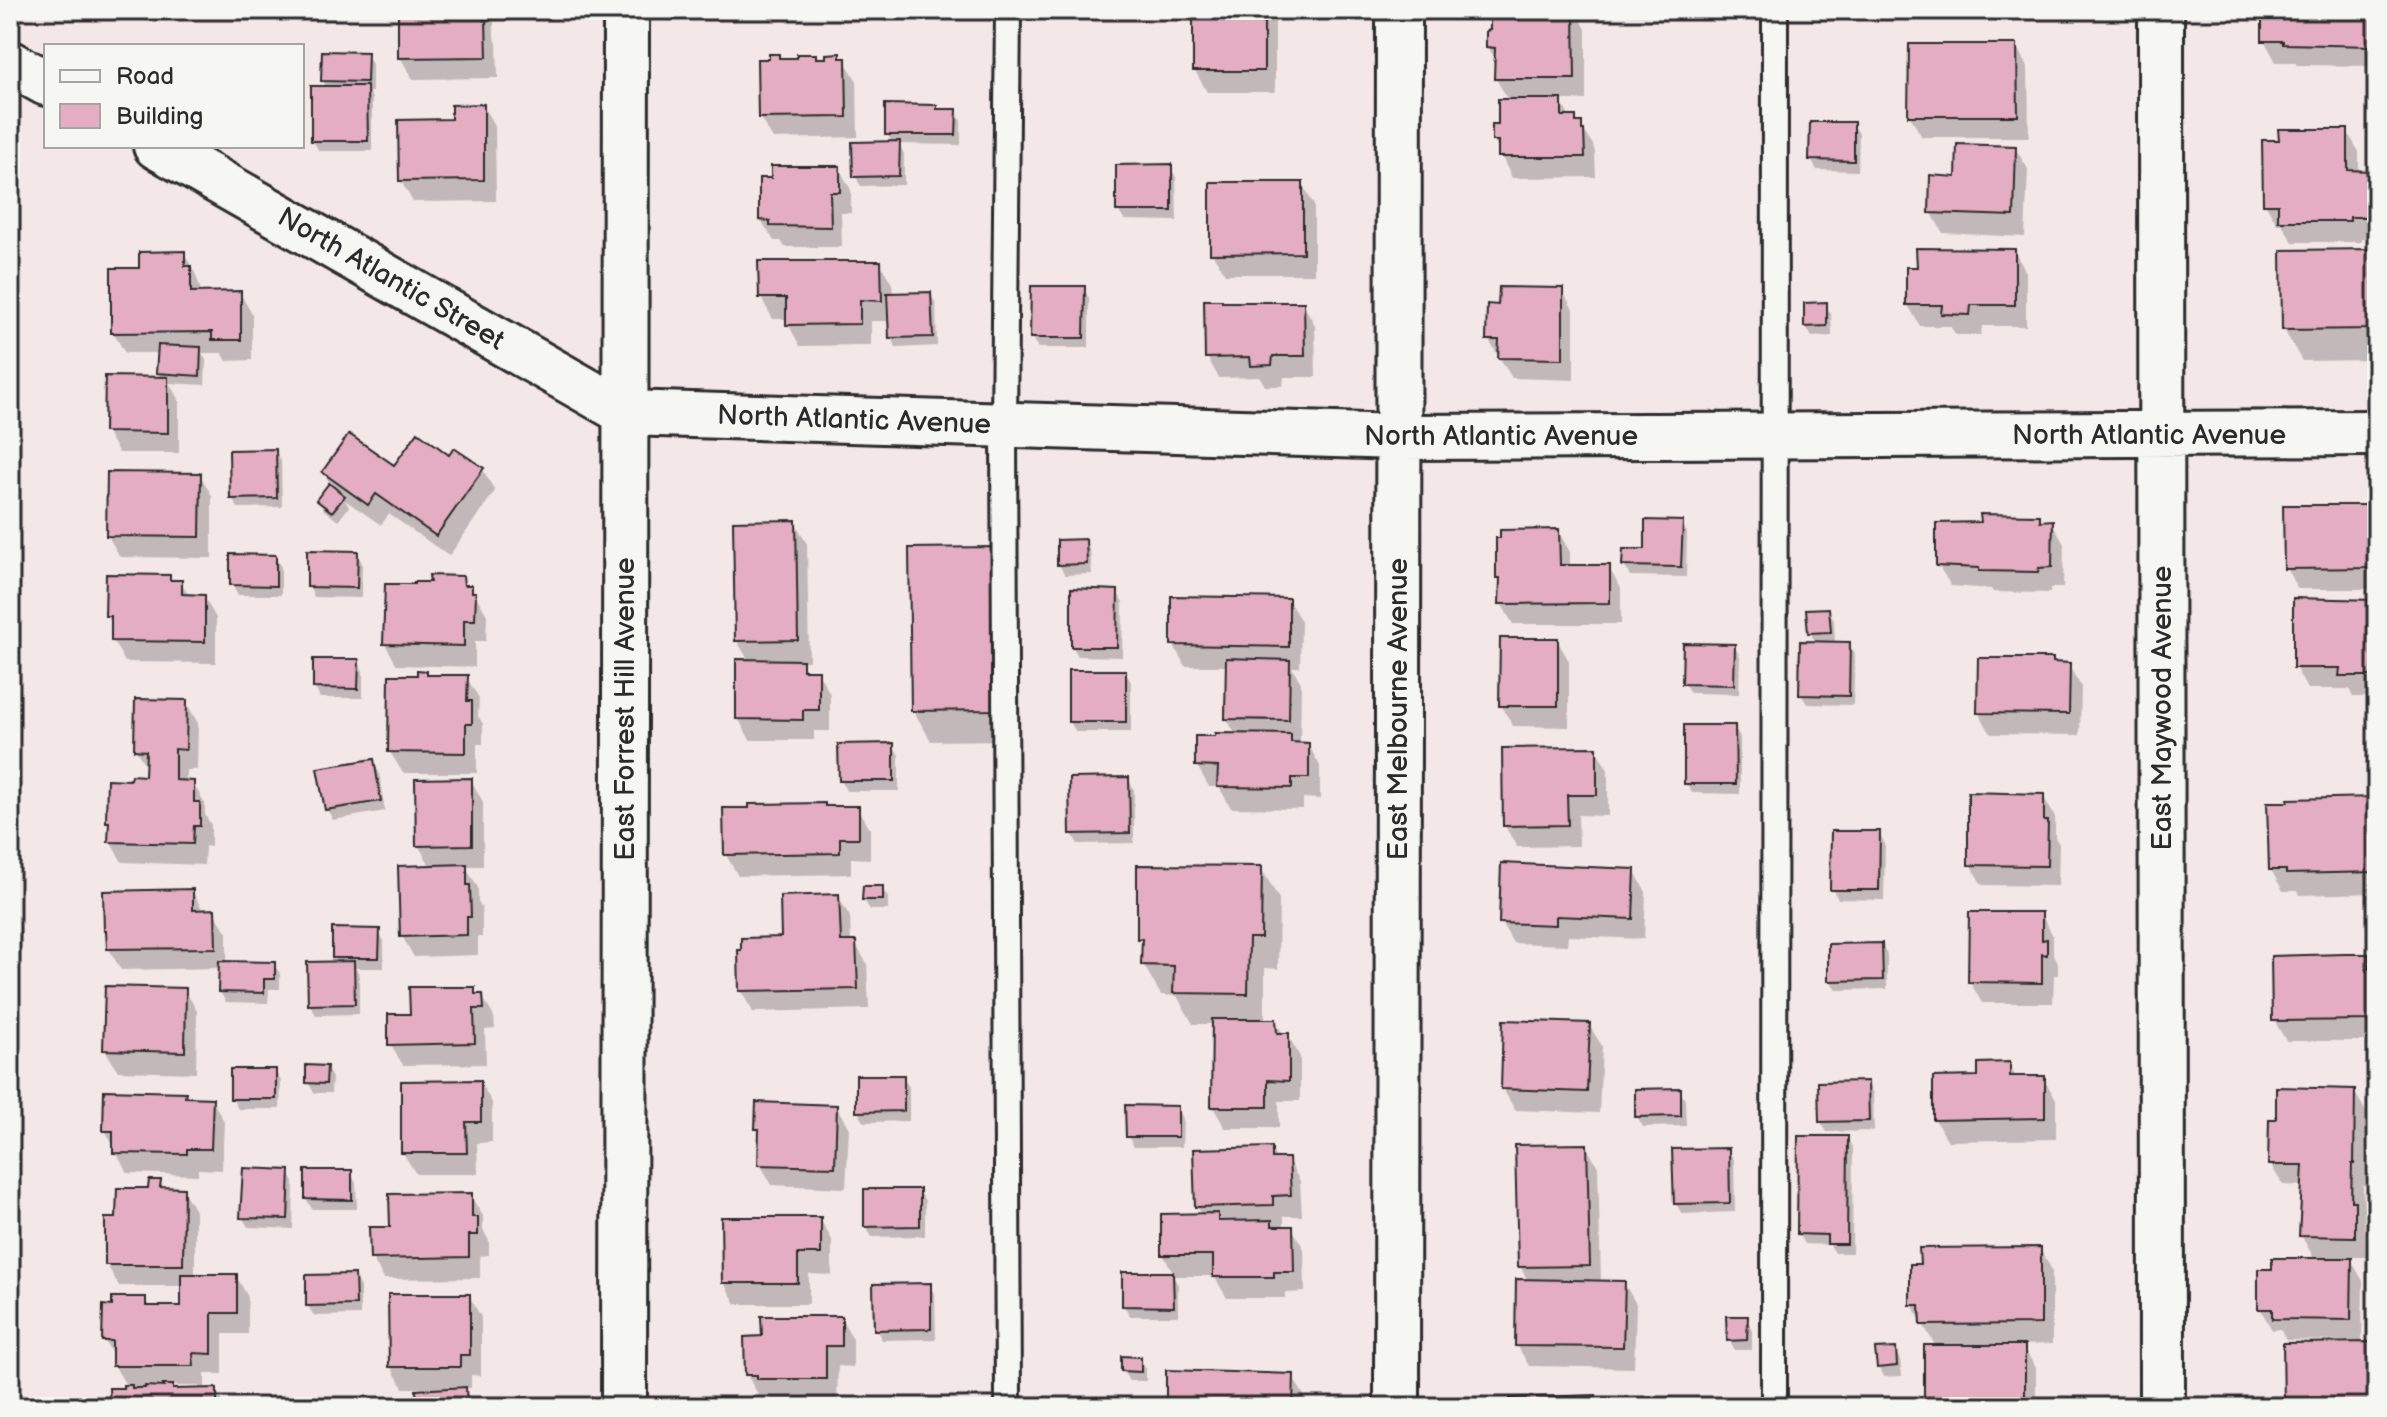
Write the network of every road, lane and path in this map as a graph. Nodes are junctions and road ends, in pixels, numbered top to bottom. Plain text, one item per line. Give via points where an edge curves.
1 (626, 10) edge
2 (1008, 10) edge
3 (1399, 10) edge
4 (1775, 10) edge
5 (2161, 10) edge
6 (10, 63) edge
7 (44, 82) edge
8 (160, 148) edge
9 (626, 413) junction
10 (1004, 425) junction
11 (2377, 433) edge
12 (2162, 435) junction
13 (1774, 436) junction
14 (1399, 437) junction
15 (624, 1407) edge
16 (1008, 1407) edge
17 (1397, 1407) edge
18 (1774, 1407) edge
19 (2162, 1407) edge

1 - 9 street, East Forrest Hill Avenue
2 - 10 lane
3 - 14 street, East Melbourne Avenue
4 - 13 lane
5 - 12 street, East Maywood Avenue
6 - 7 street
8 - 9 street, North Atlantic Street
9 - 10 street, North Atlantic Avenue
9 - 15 street, East Forrest Hill Avenue
10 - 14 street, North Atlantic Avenue
10 - 16 lane
11 - 12 street, North Atlantic Avenue
12 - 13 street, North Atlantic Avenue
12 - 19 street, East Maywood Avenue
13 - 14 street, North Atlantic Avenue
13 - 18 lane
14 - 17 street, East Melbourne Avenue

